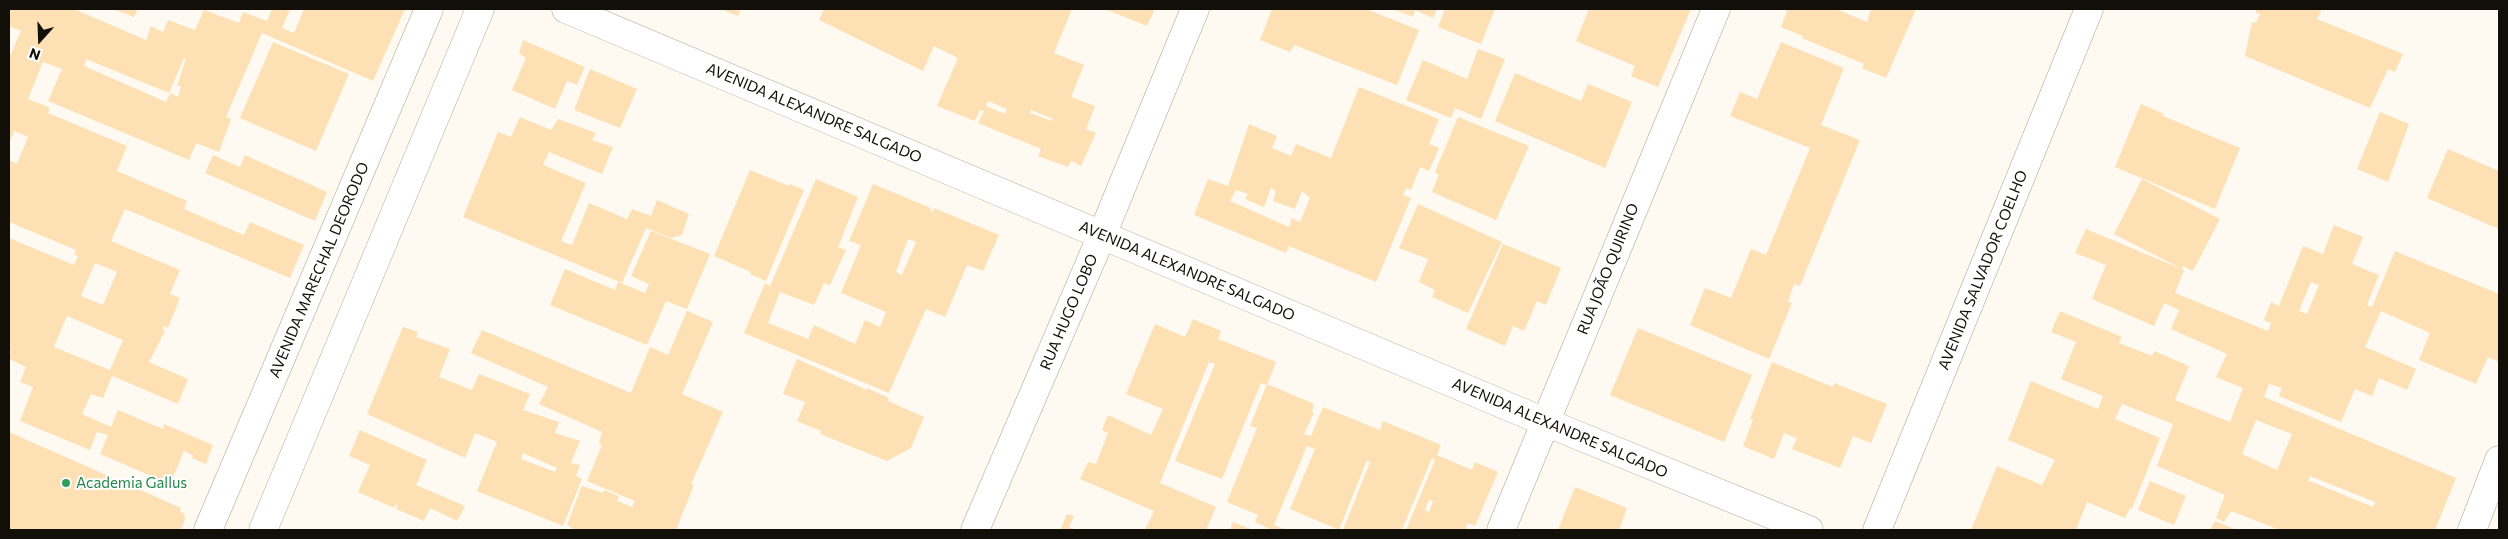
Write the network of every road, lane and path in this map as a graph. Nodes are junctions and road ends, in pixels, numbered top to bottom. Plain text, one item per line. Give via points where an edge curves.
1 (429, 9) edge
2 (480, 9) edge
3 (566, 9) edge
4 (1195, 9) edge
5 (1716, 9) edge
6 (2089, 9) edge
7 (1102, 235) junction
8 (1545, 422) junction
9 (2499, 460) edge
10 (208, 530) edge
11 (263, 530) edge
12 (975, 530) edge
13 (1500, 530) edge
14 (1809, 530) edge
15 (1877, 530) edge
16 (2472, 530) edge

1 - 10 street, AVENIDA MARECHAL DEORODO
2 - 11 street
3 - 7 street, AVENIDA ALEXANDRE SALGADO
4 - 7 street, RUA HUGO LOBO
5 - 8 street, RUA JOÃO QUIRINO
6 - 15 street, AVENIDA SALVADOR COELHO
7 - 8 street, AVENIDA ALEXANDRE SALGADO
7 - 12 street, RUA HUGO LOBO
8 - 13 street, RUA JOÃO QUIRINO
8 - 14 street, AVENIDA ALEXANDRE SALGADO
9 - 16 street

